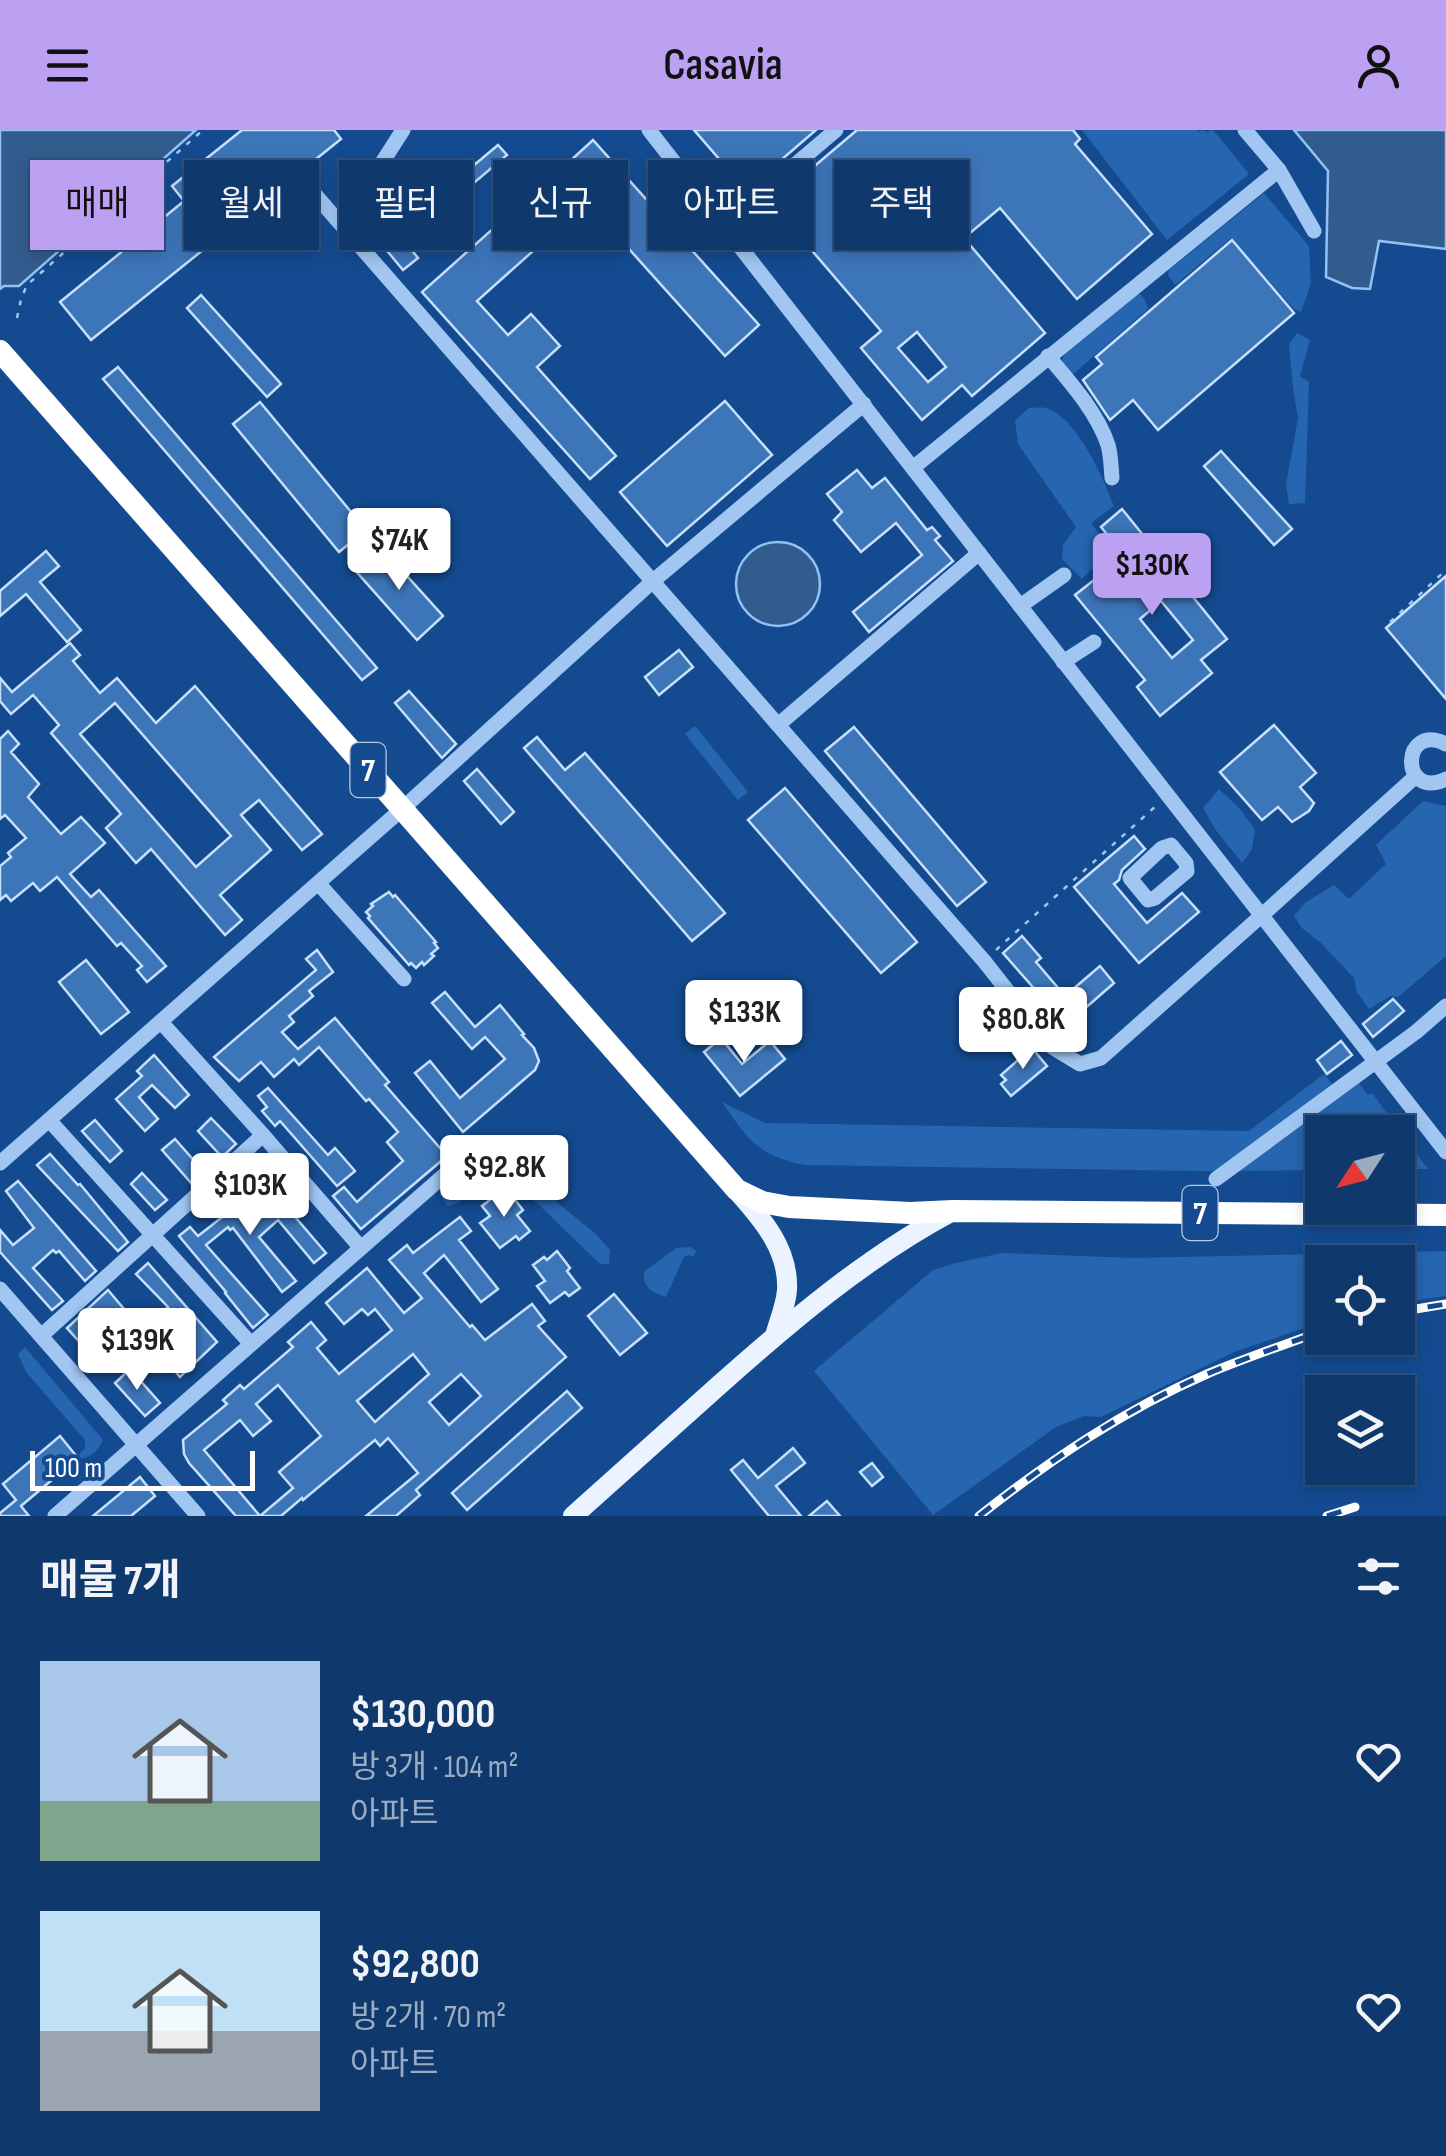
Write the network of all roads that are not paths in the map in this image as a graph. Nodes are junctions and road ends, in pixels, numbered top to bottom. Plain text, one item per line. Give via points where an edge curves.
1 (404, 130) edge
2 (649, 130) edge
3 (836, 130) edge
4 (1245, 130) edge
5 (384, 160) edge
6 (673, 160) edge
7 (801, 160) edge
8 (1279, 170) junction
9 (319, 199) edge
10 (339, 222) edge
11 (1314, 232) dead end
12 (364, 250) edge
13 (744, 250) edge
14 (0, 351) edge
15 (1048, 356) junction
16 (864, 404) junction
17 (914, 467) junction
18 (1112, 478) dead end
19 (979, 553) junction
20 (1064, 575) dead end
21 (653, 582) junction
22 (1020, 606) junction
23 (1094, 642) dead end
24 (1064, 662) junction
25 (778, 725) junction
26 (1446, 744) edge
27 (1416, 776) junction
28 (1446, 779) edge
29 (402, 809) junction
30 (1199, 838) junction
31 (1179, 853) dead end
32 (318, 883) junction
33 (1261, 916) junction
34 (404, 979) dead end
35 (1446, 1006) edge
36 (160, 1022) junction
37 (1376, 1062) junction
38 (49, 1120) junction
39 (263, 1135) junction
40 (480, 1143) dead end
41 (1446, 1151) edge
42 (0, 1163) edge
43 (1216, 1179) dead end
44 (737, 1190) junction
45 (953, 1211) junction
46 (1446, 1215) edge
47 (154, 1234) junction
48 (360, 1248) junction
49 (0, 1290) edge
50 (41, 1336) junction
51 (775, 1336) junction
52 (251, 1344) junction
53 (136, 1445) junction
54 (55, 1516) edge
55 (198, 1516) edge
56 (573, 1516) edge

1 - 5 street
2 - 6 street
3 - 7 street
4 - 8 street
8 - 11 street
8 - 15 street
9 - 10 street
12 - 21 street
13 - 16 street
14 - 29 highway, 7
15 - 17 street
15 - 18 street via 1096,420
16 - 17 street
16 - 21 street
17 - 19 street
19 - 22 street
19 - 25 street
20 - 22 street
21 - 25 street
21 - 29 street
22 - 24 street
23 - 24 street
24 - 30 street
25 - 33 street via 1052,1047 1080,1064 1100,1058
26 - 27 street via 1419,744 1411,763
27 - 28 street via 1434,784
27 - 33 street
29 - 32 street
29 - 44 highway, 7
30 - 31 street
30 - 33 street
32 - 34 street
32 - 36 street
33 - 37 street
35 - 37 street
36 - 38 street
36 - 39 street
37 - 41 street
37 - 43 street
38 - 42 street
38 - 47 street
39 - 47 street
39 - 48 street
40 - 48 street
44 - 45 highway, 7 via 789,1207
44 - 51 main road via 782,1256 787,1293
45 - 46 highway, 7
45 - 51 main road via 852,1275
47 - 50 street
47 - 52 street
48 - 52 street
49 - 50 street
50 - 53 street
51 - 56 main road
52 - 53 street
53 - 54 street
53 - 55 street

